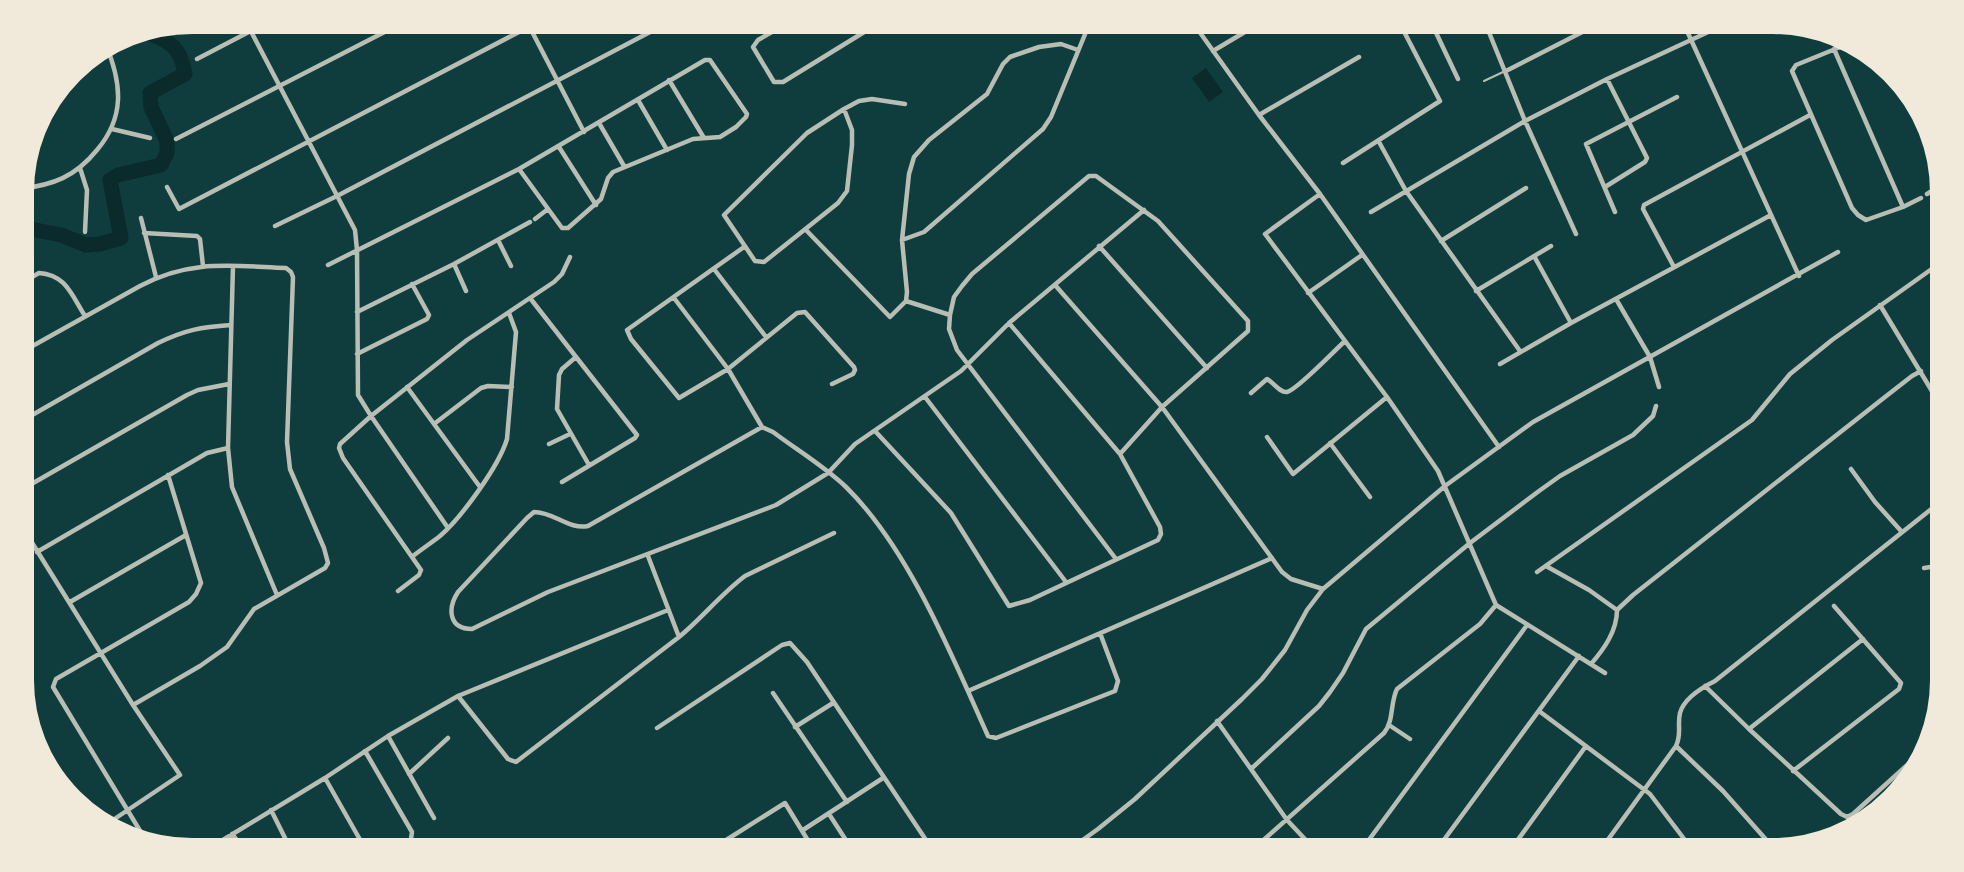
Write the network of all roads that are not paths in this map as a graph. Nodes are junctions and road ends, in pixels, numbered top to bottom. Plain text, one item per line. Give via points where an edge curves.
1 (388, 30) edge
2 (521, 30) edge
3 (531, 30) edge
4 (654, 30) edge
5 (776, 30) edge
6 (868, 30) edge
7 (1087, 30) edge
8 (1198, 30) edge
9 (1248, 30) edge
10 (1404, 30) edge
11 (1435, 30) edge
12 (1489, 30) edge
13 (1586, 30) edge
14 (1686, 30) edge
15 (1714, 30) edge
16 (251, 31) joint
17 (1691, 41) junction
18 (1842, 46) edge
19 (1834, 49) junction
20 (1078, 50) junction
21 (1213, 51) junction
22 (109, 53) edge
23 (1359, 57) dead end
24 (197, 59) dead end
25 (1506, 71) junction
26 (1458, 79) dead end
27 (1607, 79) junction
28 (557, 80) junction
29 (669, 80) junction
30 (1484, 81) dead end
31 (279, 85) junction
32 (1677, 97) dead end
33 (638, 99) junction
34 (905, 104) dead end
35 (844, 109) junction
36 (1259, 115) junction
37 (1810, 116) junction
38 (1525, 121) junction
39 (600, 123) junction
40 (1630, 123) junction
41 (112, 129) junction
42 (584, 132) junction
43 (150, 138) dead end
44 (704, 138) junction
45 (176, 139) dead end
46 (308, 142) junction
47 (1379, 142) junction
48 (559, 147) junction
49 (667, 150) junction
50 (1742, 151) junction
51 (1343, 163) dead end
52 (624, 166) junction
53 (80, 168) junction
54 (519, 169) junction
55 (167, 187) dead end
56 (1605, 187) junction
57 (30, 188) edge
58 (1526, 188) dead end
59 (1934, 190) edge
60 (1406, 191) junction
61 (1320, 194) junction
62 (1927, 194) dead end
63 (337, 196) junction
64 (1921, 198) dead end
65 (596, 205) junction
66 (1903, 207) junction
67 (548, 208) junction
68 (1144, 210) junction
69 (1371, 212) dead end
70 (1616, 212) dead end
71 (1771, 215) junction
72 (141, 218) dead end
73 (274, 226) dead end
74 (806, 230) junction
75 (85, 232) dead end
76 (144, 232) junction
77 (1576, 234) dead end
78 (498, 240) junction
79 (902, 240) junction
80 (1441, 241) junction
81 (1100, 246) junction
82 (1551, 246) dead end
83 (744, 248) junction
84 (357, 250) junction
85 (1838, 252) dead end
86 (1362, 255) junction
87 (1534, 256) junction
88 (570, 257) dead end
89 (454, 264) junction
90 (328, 265) dead end
91 (203, 266) junction
92 (233, 266) junction
93 (511, 266) dead end
94 (1674, 267) junction
95 (1934, 267) edge
96 (714, 269) junction
97 (1798, 276) junction
98 (156, 277) junction
99 (30, 278) edge
100 (412, 284) junction
101 (1055, 285) junction
102 (466, 291) dead end
103 (1476, 291) junction
104 (1308, 293) junction
105 (530, 298) junction
106 (674, 298) junction
107 (1616, 299) junction
108 (906, 301) junction
109 (1880, 305) junction
110 (357, 312) junction
111 (509, 313) junction
112 (950, 315) junction
113 (84, 316) junction
114 (1009, 323) junction
115 (1571, 323) junction
116 (231, 325) junction
117 (766, 336) junction
118 (1344, 342) junction
119 (30, 347) edge
120 (1520, 351) junction
121 (357, 354) junction
122 (576, 357) junction
123 (1650, 357) junction
124 (969, 364) junction
125 (1500, 364) dead end
126 (1207, 368) junction
127 (728, 369) junction
128 (1921, 371) junction
129 (229, 384) junction
130 (832, 384) dead end
131 (407, 387) junction
132 (512, 387) junction
133 (1659, 387) dead end
134 (1251, 393) dead end
135 (1934, 394) edge
136 (925, 397) junction
137 (1387, 397) junction
138 (1162, 406) junction
139 (1656, 406) dead end
140 (30, 416) edge
141 (371, 416) junction
142 (434, 424) junction
143 (762, 427) junction
144 (875, 431) junction
145 (570, 434) junction
146 (1268, 437) dead end
147 (1330, 443) junction
148 (549, 444) dead end
149 (1499, 447) junction
150 (228, 448) junction
151 (1120, 454) junction
152 (589, 465) junction
153 (1851, 469) dead end
154 (828, 473) junction
155 (168, 475) junction
156 (562, 482) dead end
157 (30, 485) edge
158 (1445, 486) junction
159 (480, 487) junction
160 (1370, 497) dead end
161 (1934, 507) edge
162 (448, 528) junction
163 (1902, 532) junction
164 (834, 533) dead end
165 (186, 535) junction
166 (30, 540) edge
167 (1470, 543) junction
168 (37, 552) junction
169 (648, 555) junction
170 (413, 556) junction
171 (1272, 558) junction
172 (1116, 559) junction
173 (1546, 566) junction
174 (1934, 566) edge
175 (1924, 568) dead end
176 (1537, 572) dead end
177 (1066, 582) junction
178 (1323, 589) junction
179 (398, 591) dead end
180 (277, 595) junction
181 (70, 602) junction
182 (1496, 605) junction
183 (1834, 606) dead end
184 (668, 610) junction
185 (1617, 610) junction
186 (1527, 625) junction
187 (1100, 633) junction
188 (679, 637) junction
189 (1863, 639) junction
190 (101, 654) junction
191 (1579, 656) junction
192 (1591, 664) junction
193 (1605, 673) dead end
194 (1705, 686) junction
195 (968, 691) junction
196 (773, 693) dead end
197 (458, 696) junction
198 (833, 703) junction
199 (133, 705) junction
200 (1539, 711) junction
201 (1218, 721) junction
202 (1389, 725) junction
203 (795, 727) junction
204 (657, 728) dead end
205 (1749, 729) junction
206 (388, 736) junction
207 (448, 738) dead end
208 (1410, 739) dead end
209 (1586, 746) junction
210 (1676, 746) junction
211 (365, 751) junction
212 (1912, 760) edge
213 (1251, 769) junction
214 (1793, 771) junction
215 (409, 774) junction
216 (325, 778) junction
217 (883, 778) junction
218 (1644, 789) junction
219 (847, 802) junction
220 (272, 810) junction
221 (128, 811) junction
222 (829, 814) junction
223 (434, 818) dead end
224 (1287, 820) junction
225 (113, 821) edge
226 (803, 830) junction
227 (141, 833) edge
228 (232, 834) junction
229 (219, 842) edge
230 (238, 842) edge
231 (287, 842) edge
232 (361, 842) edge
233 (410, 842) edge
234 (723, 842) dead end
235 (810, 842) edge
236 (846, 842) edge
237 (927, 842) edge
238 (1080, 842) edge
239 (1262, 842) edge
240 (1308, 842) edge
241 (1367, 842) edge
242 (1442, 842) edge
243 (1516, 842) edge
244 (1606, 842) edge
245 (1686, 842) edge
246 (1768, 842) edge

1 - 31 street
2 - 46 street
3 - 28 street
4 - 28 street
5 - 6 street via 753,47 774,82 783,82
7 - 20 street
8 - 21 street
9 - 21 street
10 - 47 street via 1440,101
11 - 26 street
12 - 25 street
13 - 25 street
14 - 17 street
15 - 17 street
16 - 24 street
16 - 31 street
17 - 27 street
17 - 50 street
18 - 19 street
19 - 37 street via 1796,65 1792,71
19 - 66 street
20 - 79 street via 1043,129 924,232
20 - 79 street via 1061,44 1010,57 987,94 929,140 910,165
21 - 36 street
22 - 41 street via 119,92
23 - 36 street
25 - 30 lane
25 - 38 street
27 - 38 street
27 - 40 street
28 - 42 street
28 - 63 street
29 - 33 street
29 - 44 street
29 - 44 street via 710,60 747,114 720,137
31 - 45 street
31 - 46 street
32 - 40 street
33 - 39 street
33 - 49 street
34 - 35 street via 872,99
35 - 74 street via 852,130 847,191
35 - 83 street via 807,133 724,215
36 - 61 street
37 - 50 street
37 - 66 street via 1858,215 1866,220
38 - 60 street
38 - 77 street
39 - 42 street
39 - 52 street
40 - 56 street via 1647,160
40 - 56 street via 1586,144
41 - 43 street
41 - 53 street
42 - 48 street
44 - 49 street
46 - 55 street via 179,209
46 - 63 street
47 - 51 street
47 - 60 street
48 - 54 street
48 - 65 street
49 - 52 street
50 - 71 street
50 - 94 street via 1644,205
52 - 65 street via 608,178
53 - 57 street via 70,176
53 - 75 street via 87,190
54 - 67 street
54 - 84 street
56 - 70 street
58 - 80 street
59 - 62 street
60 - 69 street
60 - 80 street
61 - 86 street
61 - 104 street via 1265,234
63 - 73 street
63 - 84 street via 354,230
64 - 66 street
65 - 67 street via 565,228
67 - 78 street
68 - 81 street
68 - 112 street via 1096,176 1089,176 972,274 954,297
68 - 126 street via 1248,321 1248,331
71 - 94 street
71 - 97 street
72 - 76 street
74 - 83 street via 764,262 755,261
74 - 108 street via 890,317
76 - 91 street via 197,236
76 - 98 street
78 - 89 street
78 - 93 street
79 - 108 street
80 - 103 street
81 - 101 street
81 - 126 street
82 - 87 street
83 - 96 street
84 - 90 street
84 - 110 street
85 - 97 street
86 - 104 street
86 - 149 street
87 - 103 street
87 - 115 street
88 - 105 street via 562,274
89 - 100 street
89 - 102 street
91 - 92 street
91 - 98 street
92 - 116 street
92 - 180 street via 286,268 293,277 288,455 328,563
94 - 107 street
95 - 109 street
96 - 106 street
96 - 117 street
97 - 123 street
98 - 113 street
99 - 113 street via 39,273 58,277
100 - 110 street
100 - 121 street via 429,315 427,319
101 - 114 street
101 - 138 street
103 - 120 street
104 - 118 street
105 - 111 street
105 - 122 street
106 - 127 street
106 - 127 street via 627,330 631,339 679,398
107 - 115 street
107 - 123 street
108 - 112 street
109 - 128 street
109 - 173 street via 1790,374 1752,420
110 - 121 street
111 - 131 street
111 - 132 street via 516,332
112 - 124 street via 952,338
113 - 119 street
114 - 124 street
114 - 151 street
115 - 120 street
116 - 129 street
116 - 140 street via 180,332
117 - 127 street
117 - 130 street via 797,313 805,312 854,367 853,374
118 - 134 street via 1287,392 1267,380
118 - 137 street
120 - 125 street
121 - 141 street via 358,394
122 - 145 street via 559,375 557,404
122 - 152 street via 637,435
123 - 133 street
123 - 149 street via 1533,422
124 - 136 street
124 - 172 street
126 - 138 street
127 - 143 street
128 - 135 street
128 - 185 street
129 - 150 street
129 - 157 street via 187,395
131 - 141 street
131 - 142 street
132 - 142 street via 481,388
132 - 159 street via 504,450
136 - 144 street
136 - 177 street
137 - 147 street
137 - 158 street
138 - 151 street
138 - 171 street
139 - 167 street via 1653,416 1632,435 1560,476
141 - 162 street
141 - 170 street via 339,448
142 - 159 street
143 - 154 street
143 - 169 street via 588,526 574,526 534,512 458,592 450,609 455,624 472,629 548,592
144 - 154 street via 847,451
144 - 177 street via 951,513 1006,604 1022,603
145 - 148 street
145 - 152 street
146 - 147 street via 1293,474
147 - 160 street
149 - 158 street
150 - 155 street via 207,453
150 - 180 street via 232,487
151 - 172 street via 1161,534 1158,540
152 - 156 street
153 - 163 street
154 - 169 street via 776,505
154 - 195 street via 878,524 920,591
155 - 165 street
155 - 168 street
158 - 167 street
158 - 178 street
159 - 162 street
161 - 163 street
162 - 170 street
163 - 194 street
164 - 188 street via 745,576
165 - 181 street
165 - 190 street via 201,583 196,594 189,602
166 - 168 street
167 - 182 street
167 - 213 street via 1366,629 1330,692
168 - 181 street
169 - 184 street
170 - 179 street via 422,570
171 - 178 street via 1291,579
171 - 187 street
172 - 177 street
173 - 176 street
173 - 185 street
174 - 175 street
178 - 201 street via 1262,680
180 - 199 street via 254,609 227,647
181 - 190 street
182 - 186 street
182 - 202 street via 1479,624 1397,689
183 - 189 street
184 - 188 street
184 - 197 street
185 - 192 street via 1607,645
186 - 191 street
186 - 241 street
187 - 195 street
187 - 195 street via 1118,681 1115,691 992,738
188 - 197 street via 516,762 508,759
189 - 205 street
189 - 214 street via 1898,677 1900,686
190 - 199 street
190 - 221 street via 56,679 53,687
191 - 192 street
191 - 200 street
192 - 193 street
194 - 205 street
194 - 210 street via 1681,710
196 - 203 street
197 - 206 street
198 - 203 street
198 - 204 street via 790,643
198 - 217 street
199 - 221 street via 180,775
200 - 209 street
200 - 242 street
201 - 213 street
201 - 238 street via 1135,799
202 - 208 street
202 - 224 street
203 - 219 street
205 - 214 street
206 - 211 street
206 - 215 street
207 - 215 street
209 - 218 street
209 - 243 street
210 - 218 street
210 - 246 street
211 - 216 street
211 - 233 street via 412,832
212 - 214 street via 1847,817
213 - 224 street
215 - 223 street
216 - 220 street
216 - 232 street
217 - 219 street
217 - 237 street
218 - 244 street
218 - 245 street
219 - 222 street
220 - 228 street
220 - 231 street
221 - 225 street
221 - 227 street
222 - 226 street
222 - 236 street
224 - 239 street
224 - 240 street
226 - 234 street via 787,804 782,803
226 - 235 street
228 - 229 street
228 - 230 street

